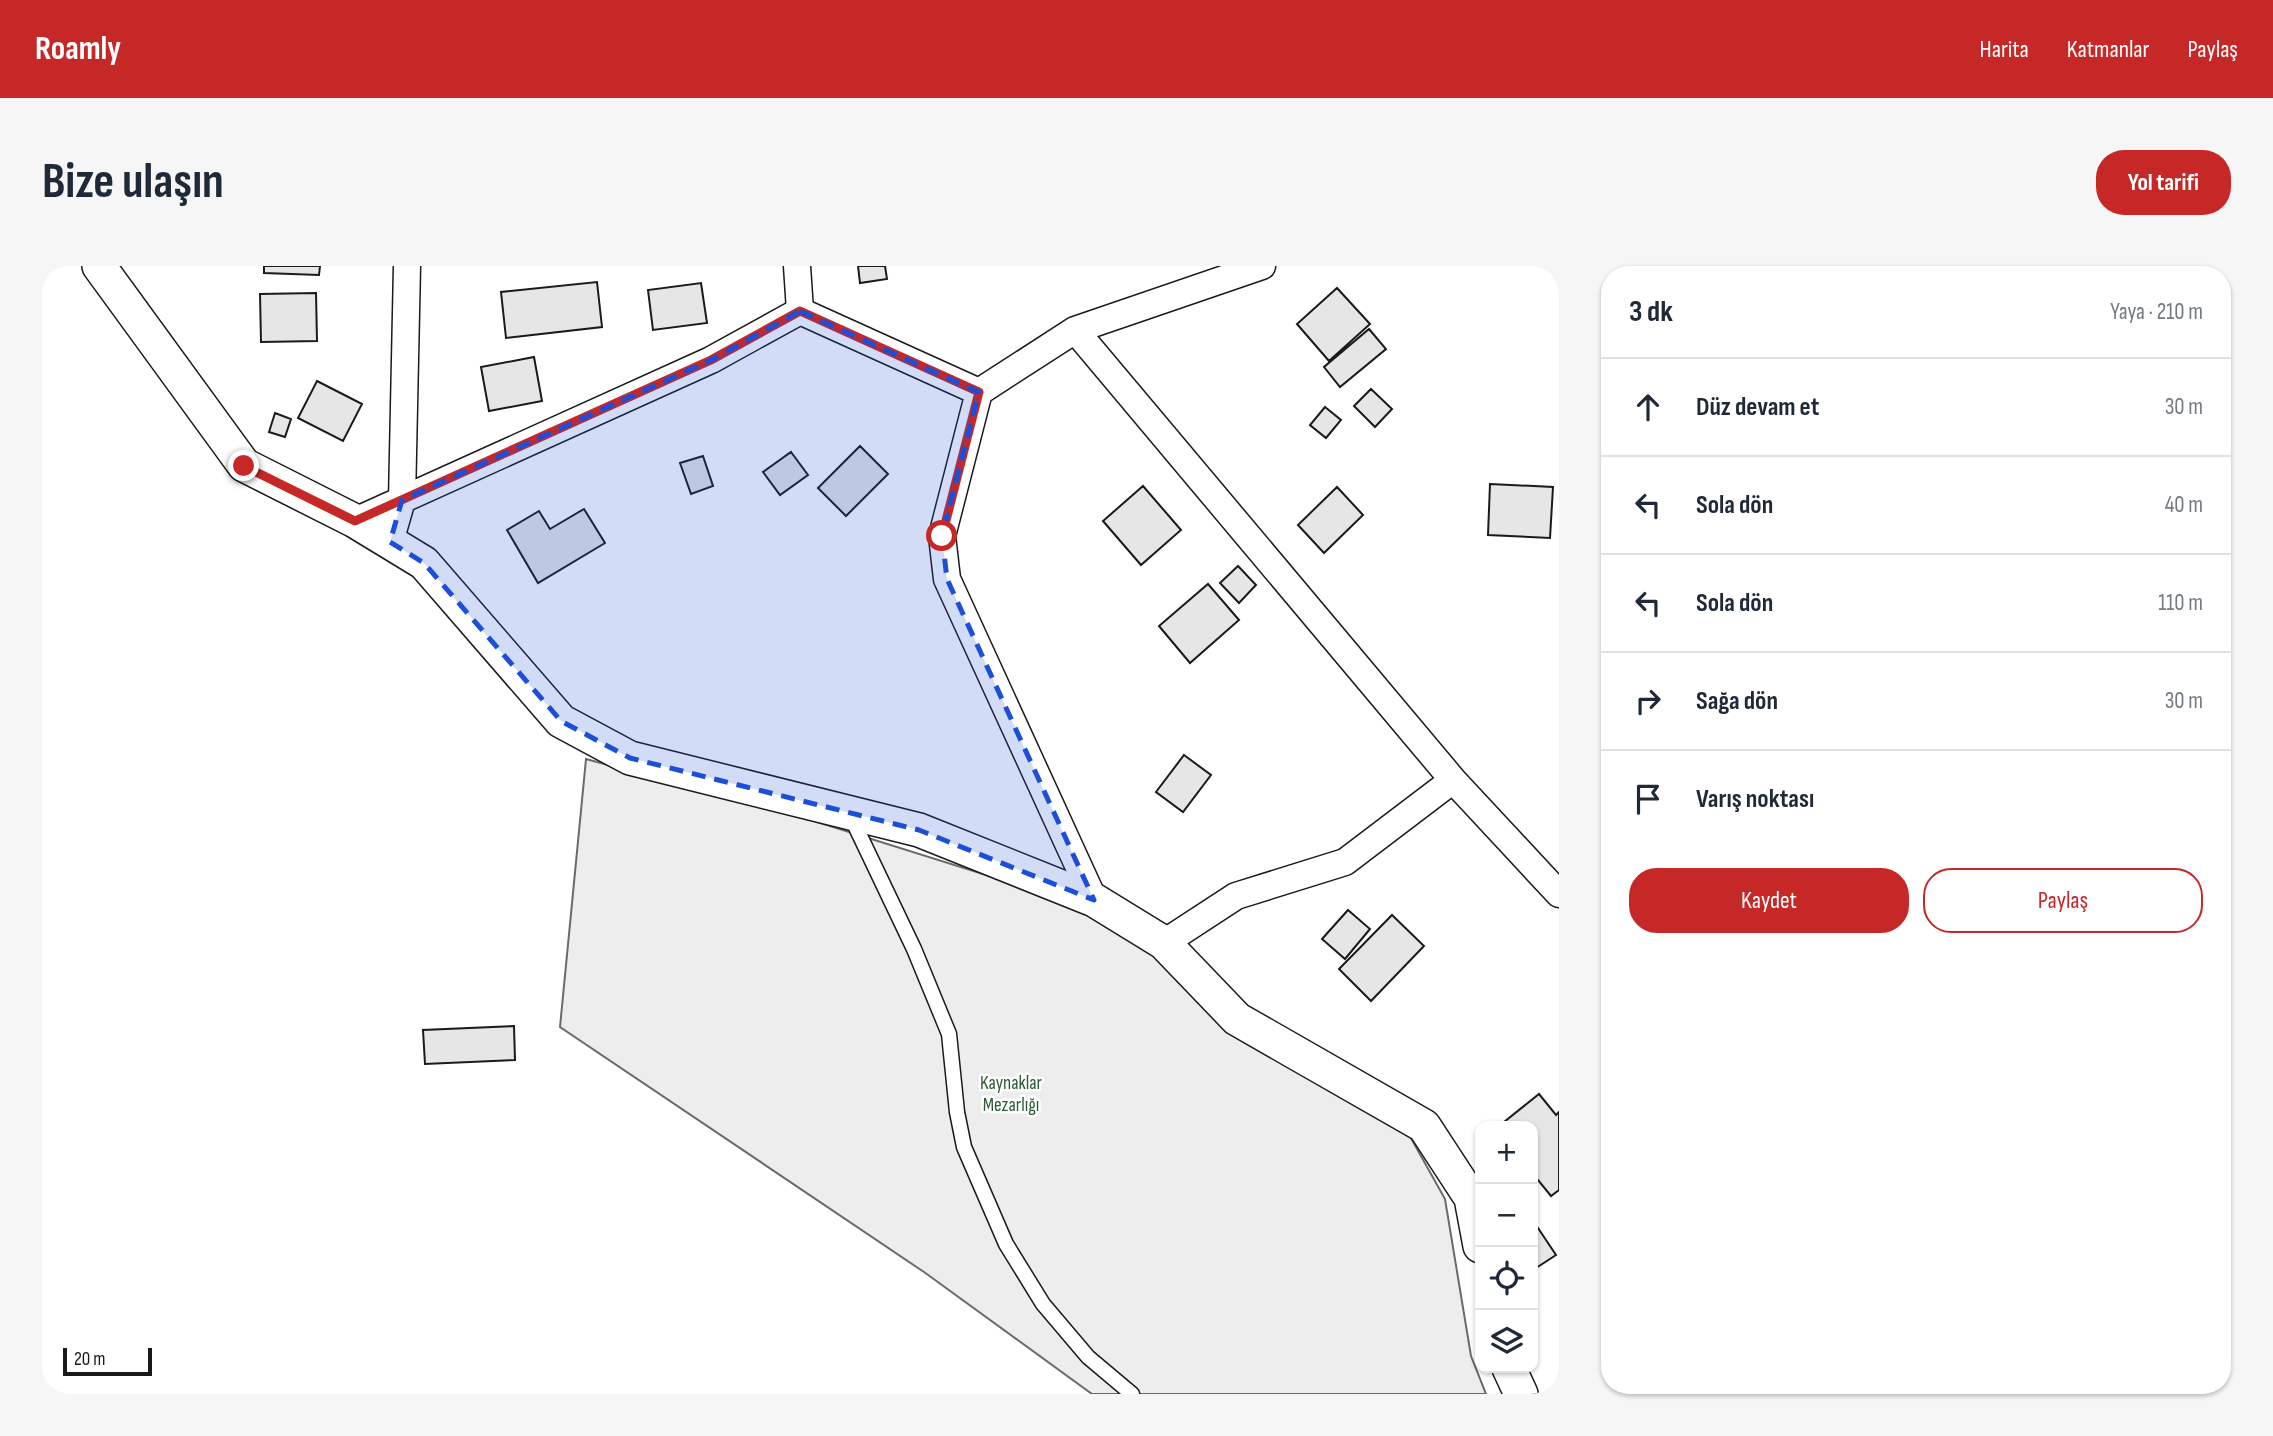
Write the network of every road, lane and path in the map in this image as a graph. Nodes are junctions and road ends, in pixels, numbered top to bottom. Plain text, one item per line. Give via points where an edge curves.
1 (99, 266) edge
2 (407, 266) edge
3 (797, 266) edge
4 (1262, 266) edge
5 (800, 311) junction
6 (1075, 330) junction
7 (979, 392) junction
8 (402, 500) junction
9 (355, 521) junction
10 (390, 542) junction
11 (1453, 780) junction
12 (849, 812) junction
13 (1559, 894) edge
14 (1094, 900) junction
15 (1164, 943) junction
16 (1475, 1219) edge
17 (1511, 1373) edge
18 (1132, 1394) edge
19 (1521, 1394) edge

1 - 9 street via 244,466
2 - 8 street
3 - 5 street
4 - 6 street
5 - 7 street
5 - 8 street via 711,360
6 - 7 street
6 - 11 street
7 - 14 street via 942,536 947,579
8 - 9 street
8 - 10 street
9 - 10 street
10 - 12 street via 424,563 561,721 629,758
11 - 13 street
11 - 15 street via 1345,862 1236,896
12 - 14 street via 919,830
12 - 18 lane via 949,1034 964,1147 1006,1244 1043,1304 1088,1357
14 - 15 street
15 - 16 street via 1237,1019 1424,1126 1471,1198
17 - 19 street

